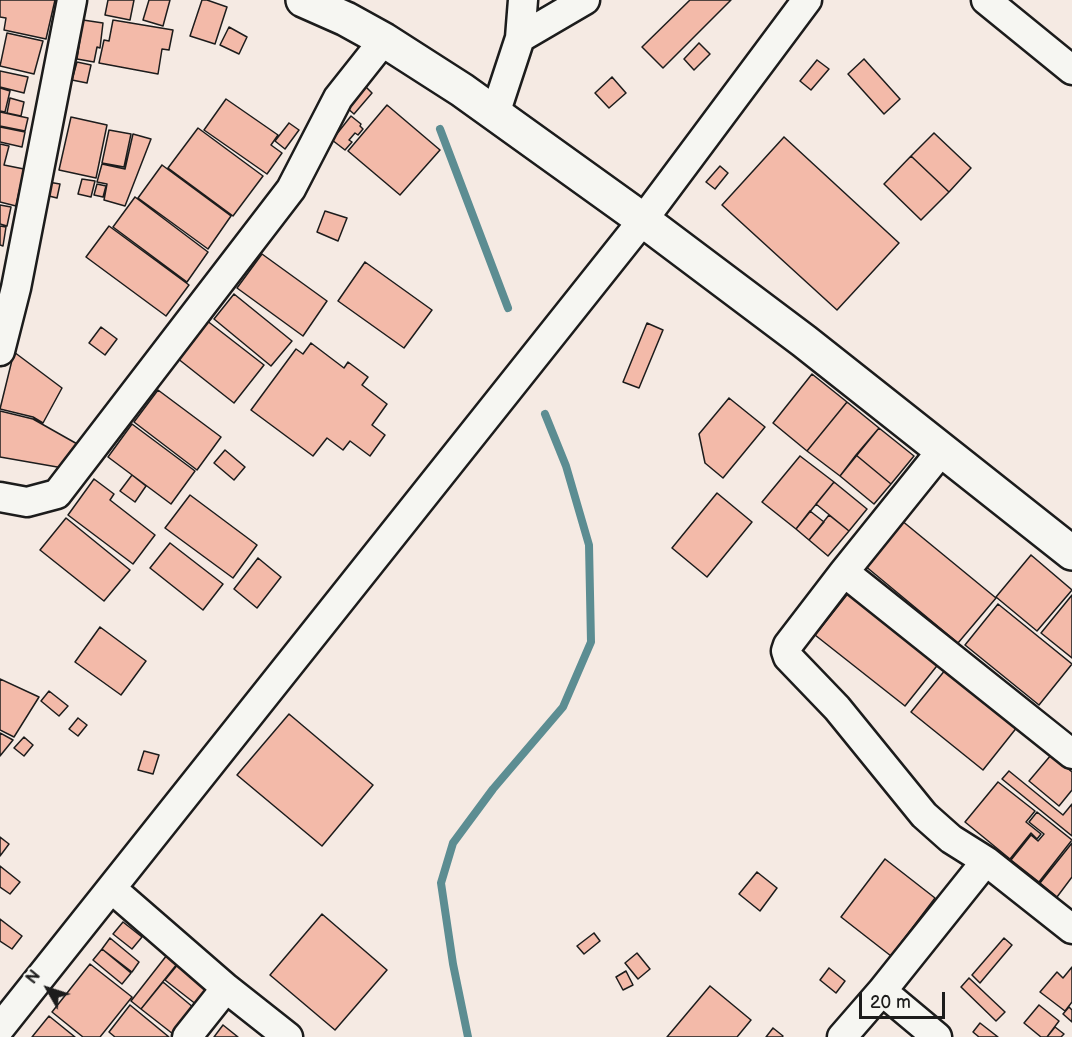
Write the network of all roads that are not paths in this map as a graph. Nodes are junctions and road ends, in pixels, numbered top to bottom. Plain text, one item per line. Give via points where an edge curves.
1 (72, 0) edge
2 (303, 0) edge
3 (523, 0) edge
4 (585, 0) edge
5 (807, 0) edge
6 (986, 0) edge
7 (520, 38) junction
8 (384, 40) junction
9 (1072, 70) edge
10 (495, 114) junction
11 (643, 220) junction
12 (8, 286) edge
13 (0, 351) edge
14 (942, 449) junction
15 (0, 497) edge
16 (1072, 553) edge
17 (844, 572) junction
18 (1072, 754) edge
19 (986, 861) junction
20 (112, 889) junction
21 (1072, 929) edge
22 (226, 988) junction
23 (882, 992) junction
24 (0, 1028) edge
25 (187, 1037) edge
26 (288, 1037) edge
27 (842, 1037) edge
28 (937, 1037) edge

1 - 12 street
2 - 8 street
3 - 7 street
4 - 7 street
5 - 11 street
6 - 9 street
7 - 10 street
8 - 10 street
8 - 15 street via 338,98 291,189 57,494 27,502
10 - 11 street
11 - 14 street
11 - 20 street
12 - 13 street
14 - 16 street
14 - 17 street
17 - 18 street
17 - 19 street via 788,645 788,657 837,708 924,815
19 - 21 street
19 - 23 street
20 - 22 street
20 - 24 street
22 - 25 street
22 - 26 street
23 - 27 street
23 - 28 street

